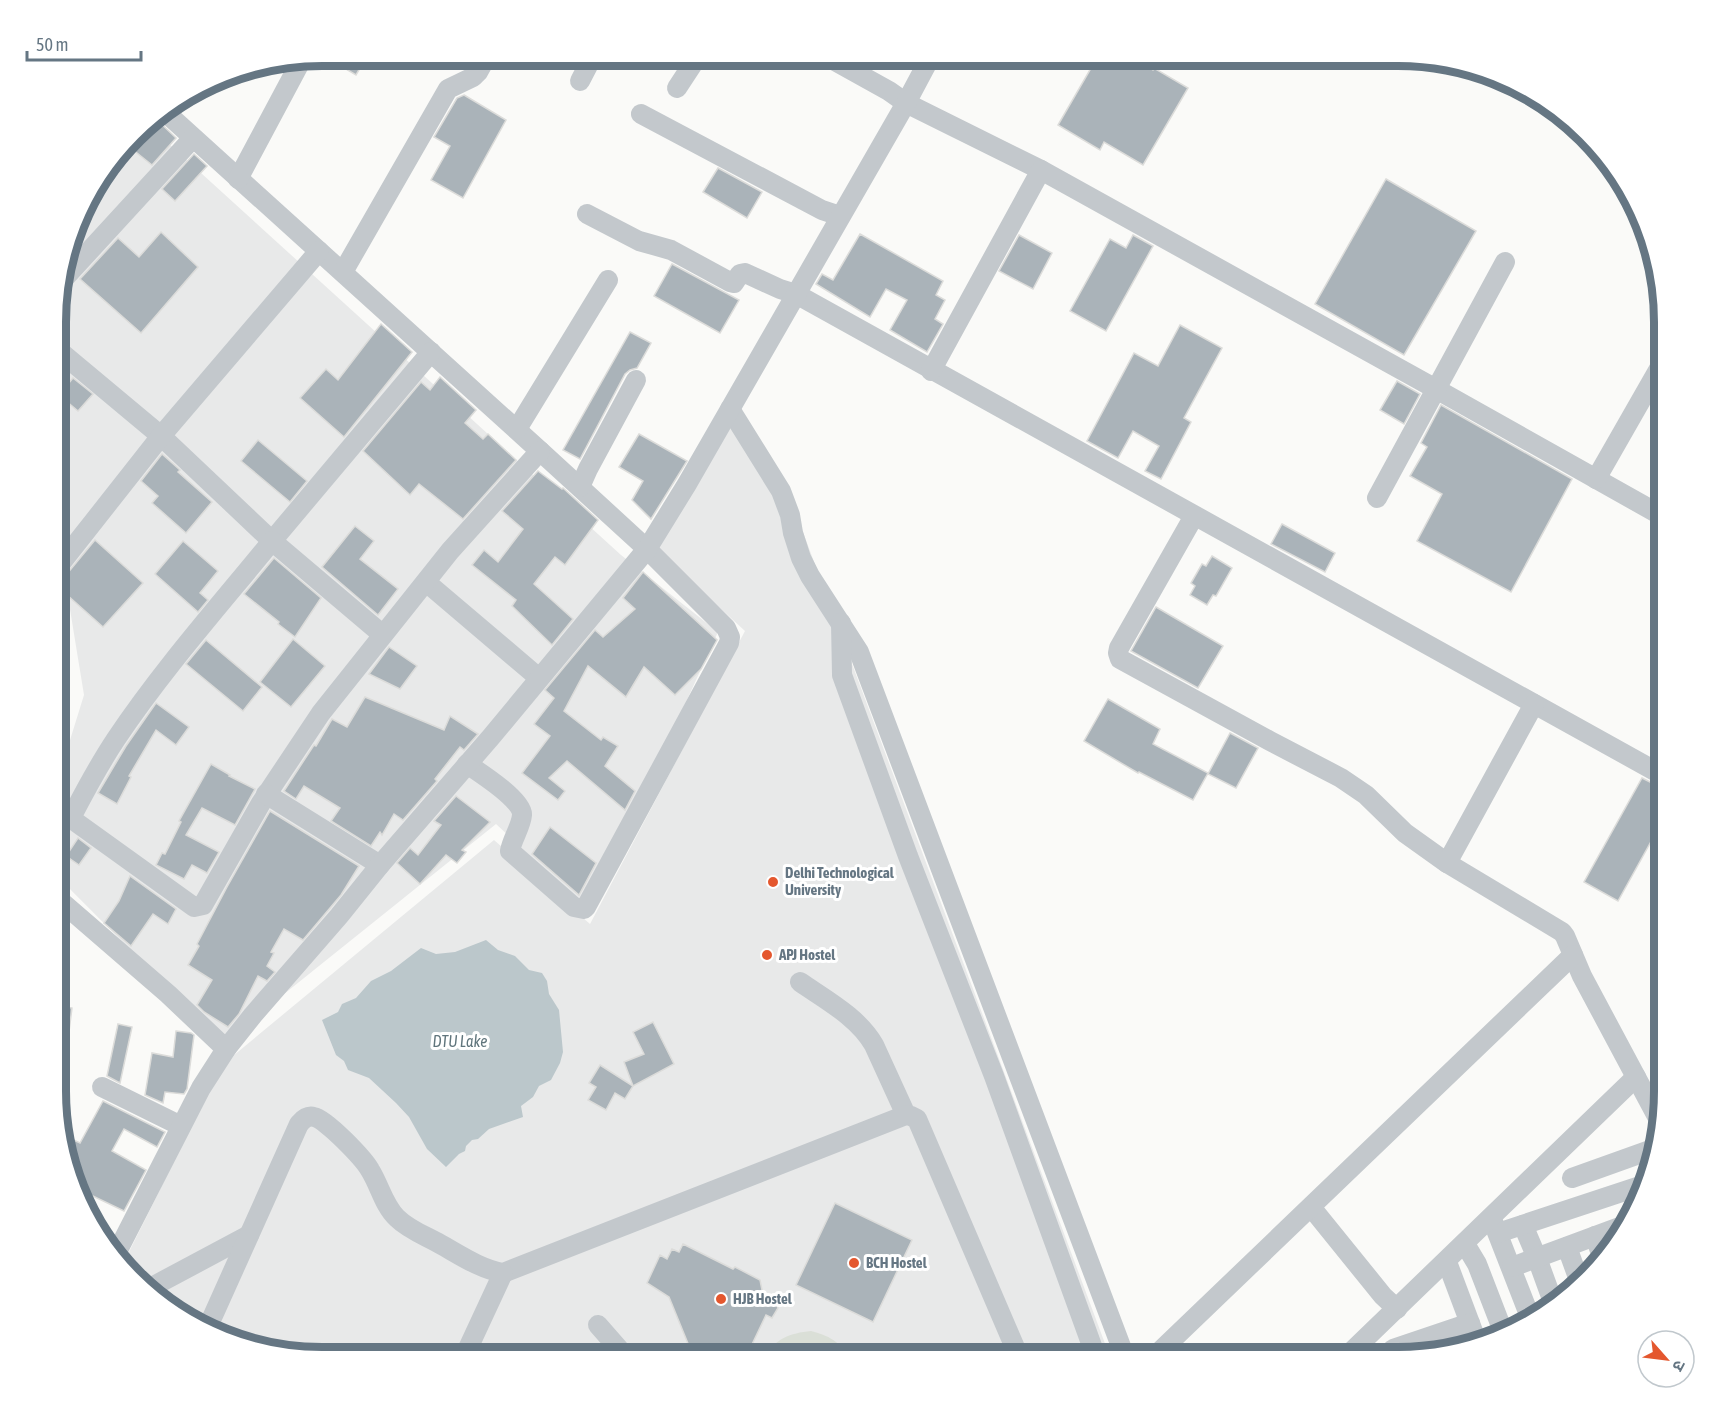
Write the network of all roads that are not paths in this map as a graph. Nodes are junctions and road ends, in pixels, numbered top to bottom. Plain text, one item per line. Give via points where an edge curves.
1 (481, 66) edge
2 (588, 66) edge
3 (691, 66) edge
4 (844, 66) edge
5 (926, 66) edge
6 (298, 67) edge
7 (580, 81) dead end
8 (677, 88) dead end
9 (906, 103) junction
10 (641, 114) dead end
11 (170, 116) edge
12 (194, 138) junction
13 (1041, 170) junction
14 (238, 178) junction
15 (587, 214) dead end
16 (840, 216) junction
17 (319, 251) junction
18 (1505, 262) dead end
19 (71, 271) edge
20 (343, 272) junction
21 (608, 280) dead end
22 (796, 294) junction
23 (430, 352) junction
24 (66, 357) edge
25 (931, 371) junction
26 (1654, 378) edge
27 (636, 380) dead end
28 (1436, 388) junction
29 (730, 409) junction
30 (517, 429) junction
31 (161, 436) junction
32 (540, 451) junction
33 (1596, 479) junction
34 (580, 487) junction
35 (1377, 498) dead end
36 (1654, 511) edge
37 (1194, 516) junction
38 (272, 541) junction
39 (648, 549) junction
40 (66, 557) edge
41 (426, 582) junction
42 (841, 623) junction
43 (383, 635) junction
44 (539, 678) junction
45 (1534, 704) junction
46 (467, 764) junction
47 (1654, 770) edge
48 (266, 795) junction
49 (1447, 863) junction
50 (380, 865) junction
51 (66, 906) edge
52 (1573, 955) junction
53 (800, 982) dead end
54 (226, 1049) junction
55 (1636, 1077) junction
56 (102, 1088) dead end
57 (1653, 1109) edge
58 (906, 1115) junction
59 (181, 1126) junction
60 (1646, 1151) edge
61 (1572, 1178) dead end
62 (1633, 1190) edge
63 (1311, 1207) junction
64 (1522, 1225) junction
65 (1495, 1226) junction
66 (1613, 1230) edge
67 (249, 1235) junction
68 (1595, 1236) junction
69 (1465, 1244) junction
70 (119, 1247) edge
71 (1567, 1247) junction
72 (1599, 1249) edge
73 (1537, 1258) junction
74 (1447, 1262) junction
75 (1512, 1267) junction
76 (502, 1273) junction
77 (1577, 1274) edge
78 (155, 1285) edge
79 (1551, 1296) edge
80 (1397, 1309) junction
81 (1528, 1312) edge
82 (210, 1322) edge
83 (1470, 1323) junction
84 (598, 1325) dead end
85 (1501, 1325) edge
86 (1371, 1334) junction
87 (1474, 1335) edge
88 (1411, 1346) edge
89 (469, 1347) edge
90 (617, 1347) edge
91 (1015, 1347) edge
92 (1092, 1347) edge
93 (1121, 1347) edge
94 (1164, 1347) edge
95 (1357, 1347) edge
96 (1387, 1347) edge

1 - 20 street via 473,77 448,89
2 - 7 street
3 - 8 street
4 - 9 street
5 - 9 street
6 - 14 street
9 - 13 street
9 - 16 street
10 - 16 street
11 - 12 street
12 - 14 street
12 - 19 street
13 - 25 street
13 - 28 street
14 - 17 street
15 - 22 street via 639,241 671,250 730,282 745,273
16 - 22 street
17 - 20 street
17 - 31 street
18 - 28 street
20 - 23 street
21 - 30 street
22 - 25 street
22 - 29 street
23 - 30 street
23 - 38 street
24 - 31 street
25 - 37 street
26 - 33 street
27 - 34 street
28 - 33 street
28 - 35 street
29 - 39 street
29 - 42 street via 781,491 801,558
30 - 32 street
31 - 38 street
31 - 40 street
32 - 34 street
32 - 41 street
33 - 36 street
34 - 39 street
37 - 45 street
37 - 49 street via 1119,648 1120,659 1341,778
38 - 43 street
38 - 48 street via 116,739 72,818 199,907
39 - 44 street
39 - 46 street via 726,628 729,643 586,907 574,907 510,851 522,810
41 - 43 street
41 - 44 street
42 - 92 street via 842,675
42 - 93 street via 859,652
43 - 48 street via 321,713
44 - 46 street
45 - 47 street
45 - 49 street
46 - 50 street
48 - 50 street
49 - 52 street via 1562,932
50 - 54 street
51 - 54 street
52 - 55 street
52 - 63 street
53 - 58 street via 868,1035
54 - 59 street
55 - 57 street
55 - 65 street
56 - 59 street
58 - 76 street
58 - 91 street via 916,1119
59 - 70 street
60 - 61 street
62 - 64 street
63 - 80 street
63 - 94 street
64 - 65 street
64 - 73 street
65 - 69 street
65 - 75 street
66 - 68 street
67 - 76 street via 299,1125 314,1116 360,1156 396,1217 484,1268
67 - 78 street
67 - 82 street
68 - 71 street
68 - 72 street
69 - 74 street
69 - 85 street
71 - 73 street
71 - 77 street
73 - 75 street
73 - 79 street
74 - 80 street
74 - 83 street
75 - 81 street
76 - 89 street
80 - 86 street
83 - 87 street
83 - 88 street
84 - 90 street
86 - 95 street
86 - 96 street

